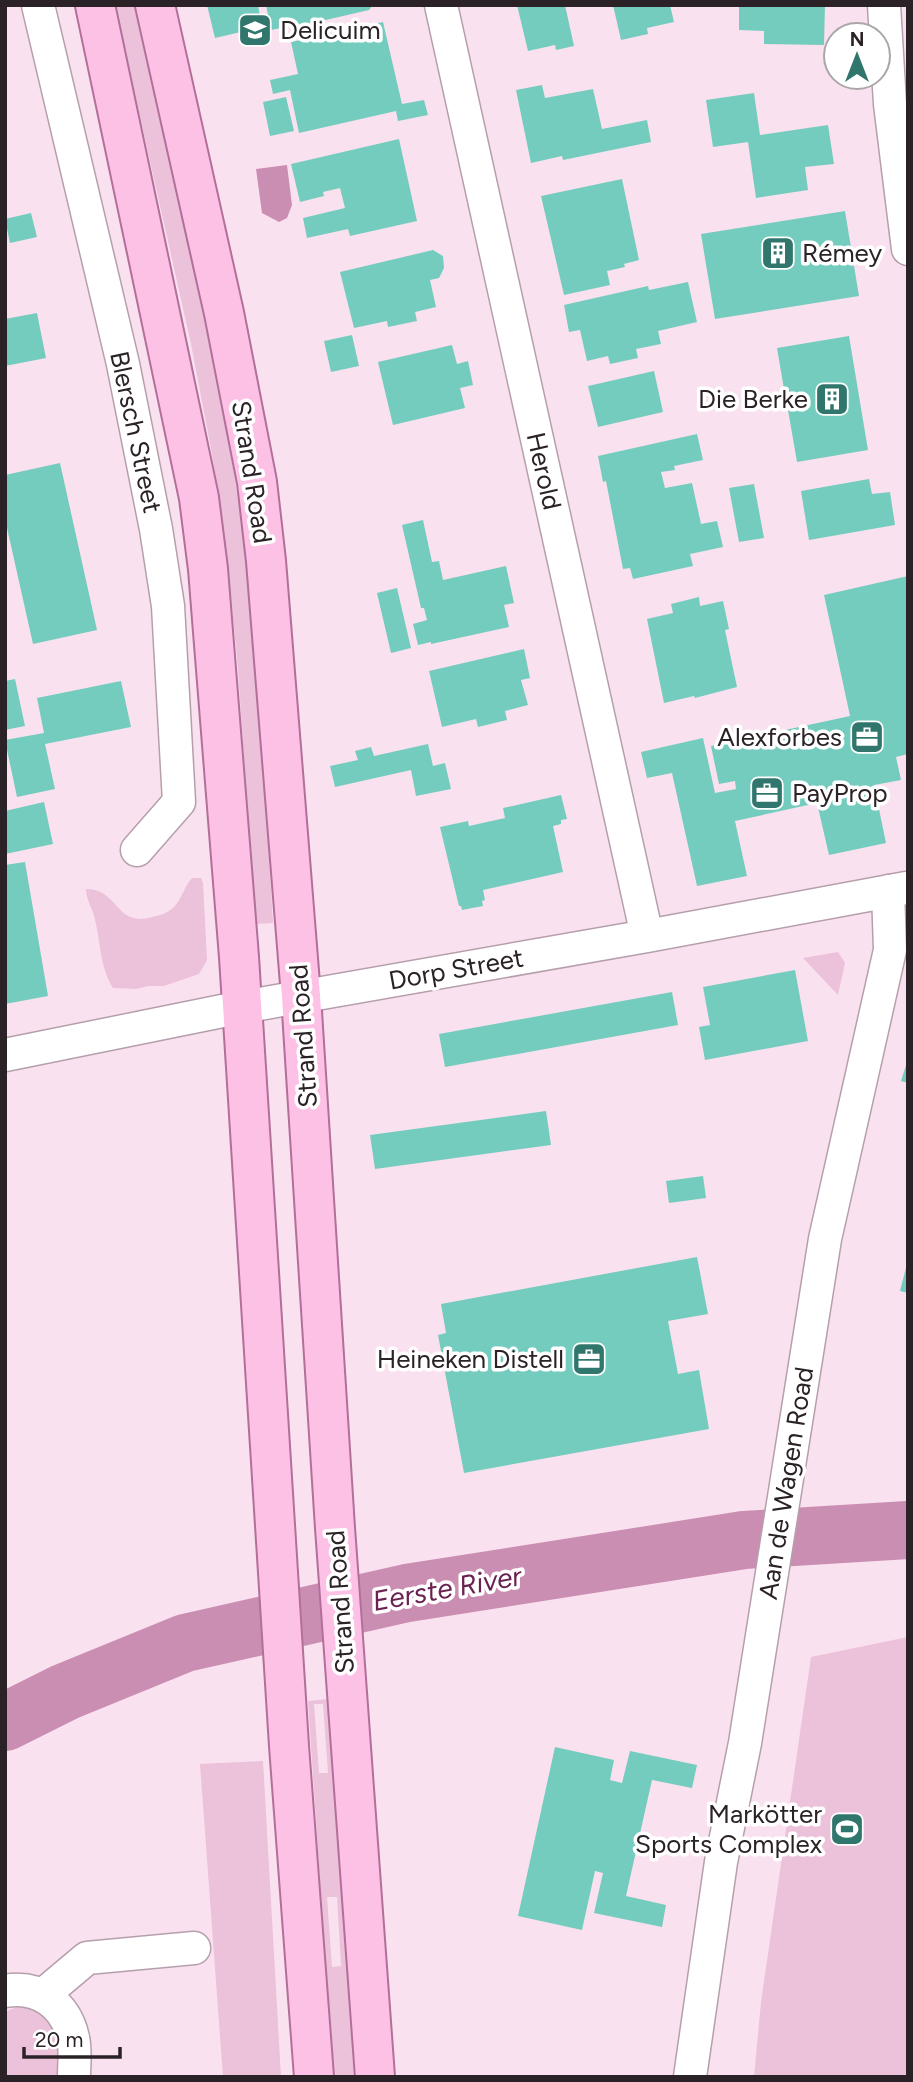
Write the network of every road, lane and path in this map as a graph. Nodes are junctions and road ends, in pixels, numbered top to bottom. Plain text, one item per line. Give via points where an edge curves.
1 (38, 5) edge
2 (95, 5) edge
3 (155, 5) edge
4 (441, 5) edge
5 (884, 5) edge
6 (908, 249) edge
7 (137, 850) dead end
8 (898, 889) edge
9 (647, 936) junction
10 (302, 996) junction
11 (242, 1007) junction
12 (5, 1055) edge
13 (194, 1948) dead end
14 (5, 1991) edge
15 (43, 1995) junction
16 (75, 2077) edge
17 (314, 2077) edge
18 (375, 2077) edge
19 (690, 2077) edge

1 - 7 street, Blersch Street via 123,365 168,606 179,802
2 - 11 main road via 199,498
3 - 10 main road, Strand Road via 257,482
4 - 9 street, Herold
5 - 6 street via 890,104
8 - 9 street, Dorp Street
8 - 19 street, Aan de Wagen Road via 890,950 825,1240 745,1743 721,1862
9 - 10 street, Dorp Street
10 - 11 street, Dorp Street
10 - 18 main road, Strand Road
11 - 12 street, Dorp Street
11 - 17 main road
13 - 15 street via 87,1958
14 - 15 street via 28,1989
15 - 16 street via 68,2019

